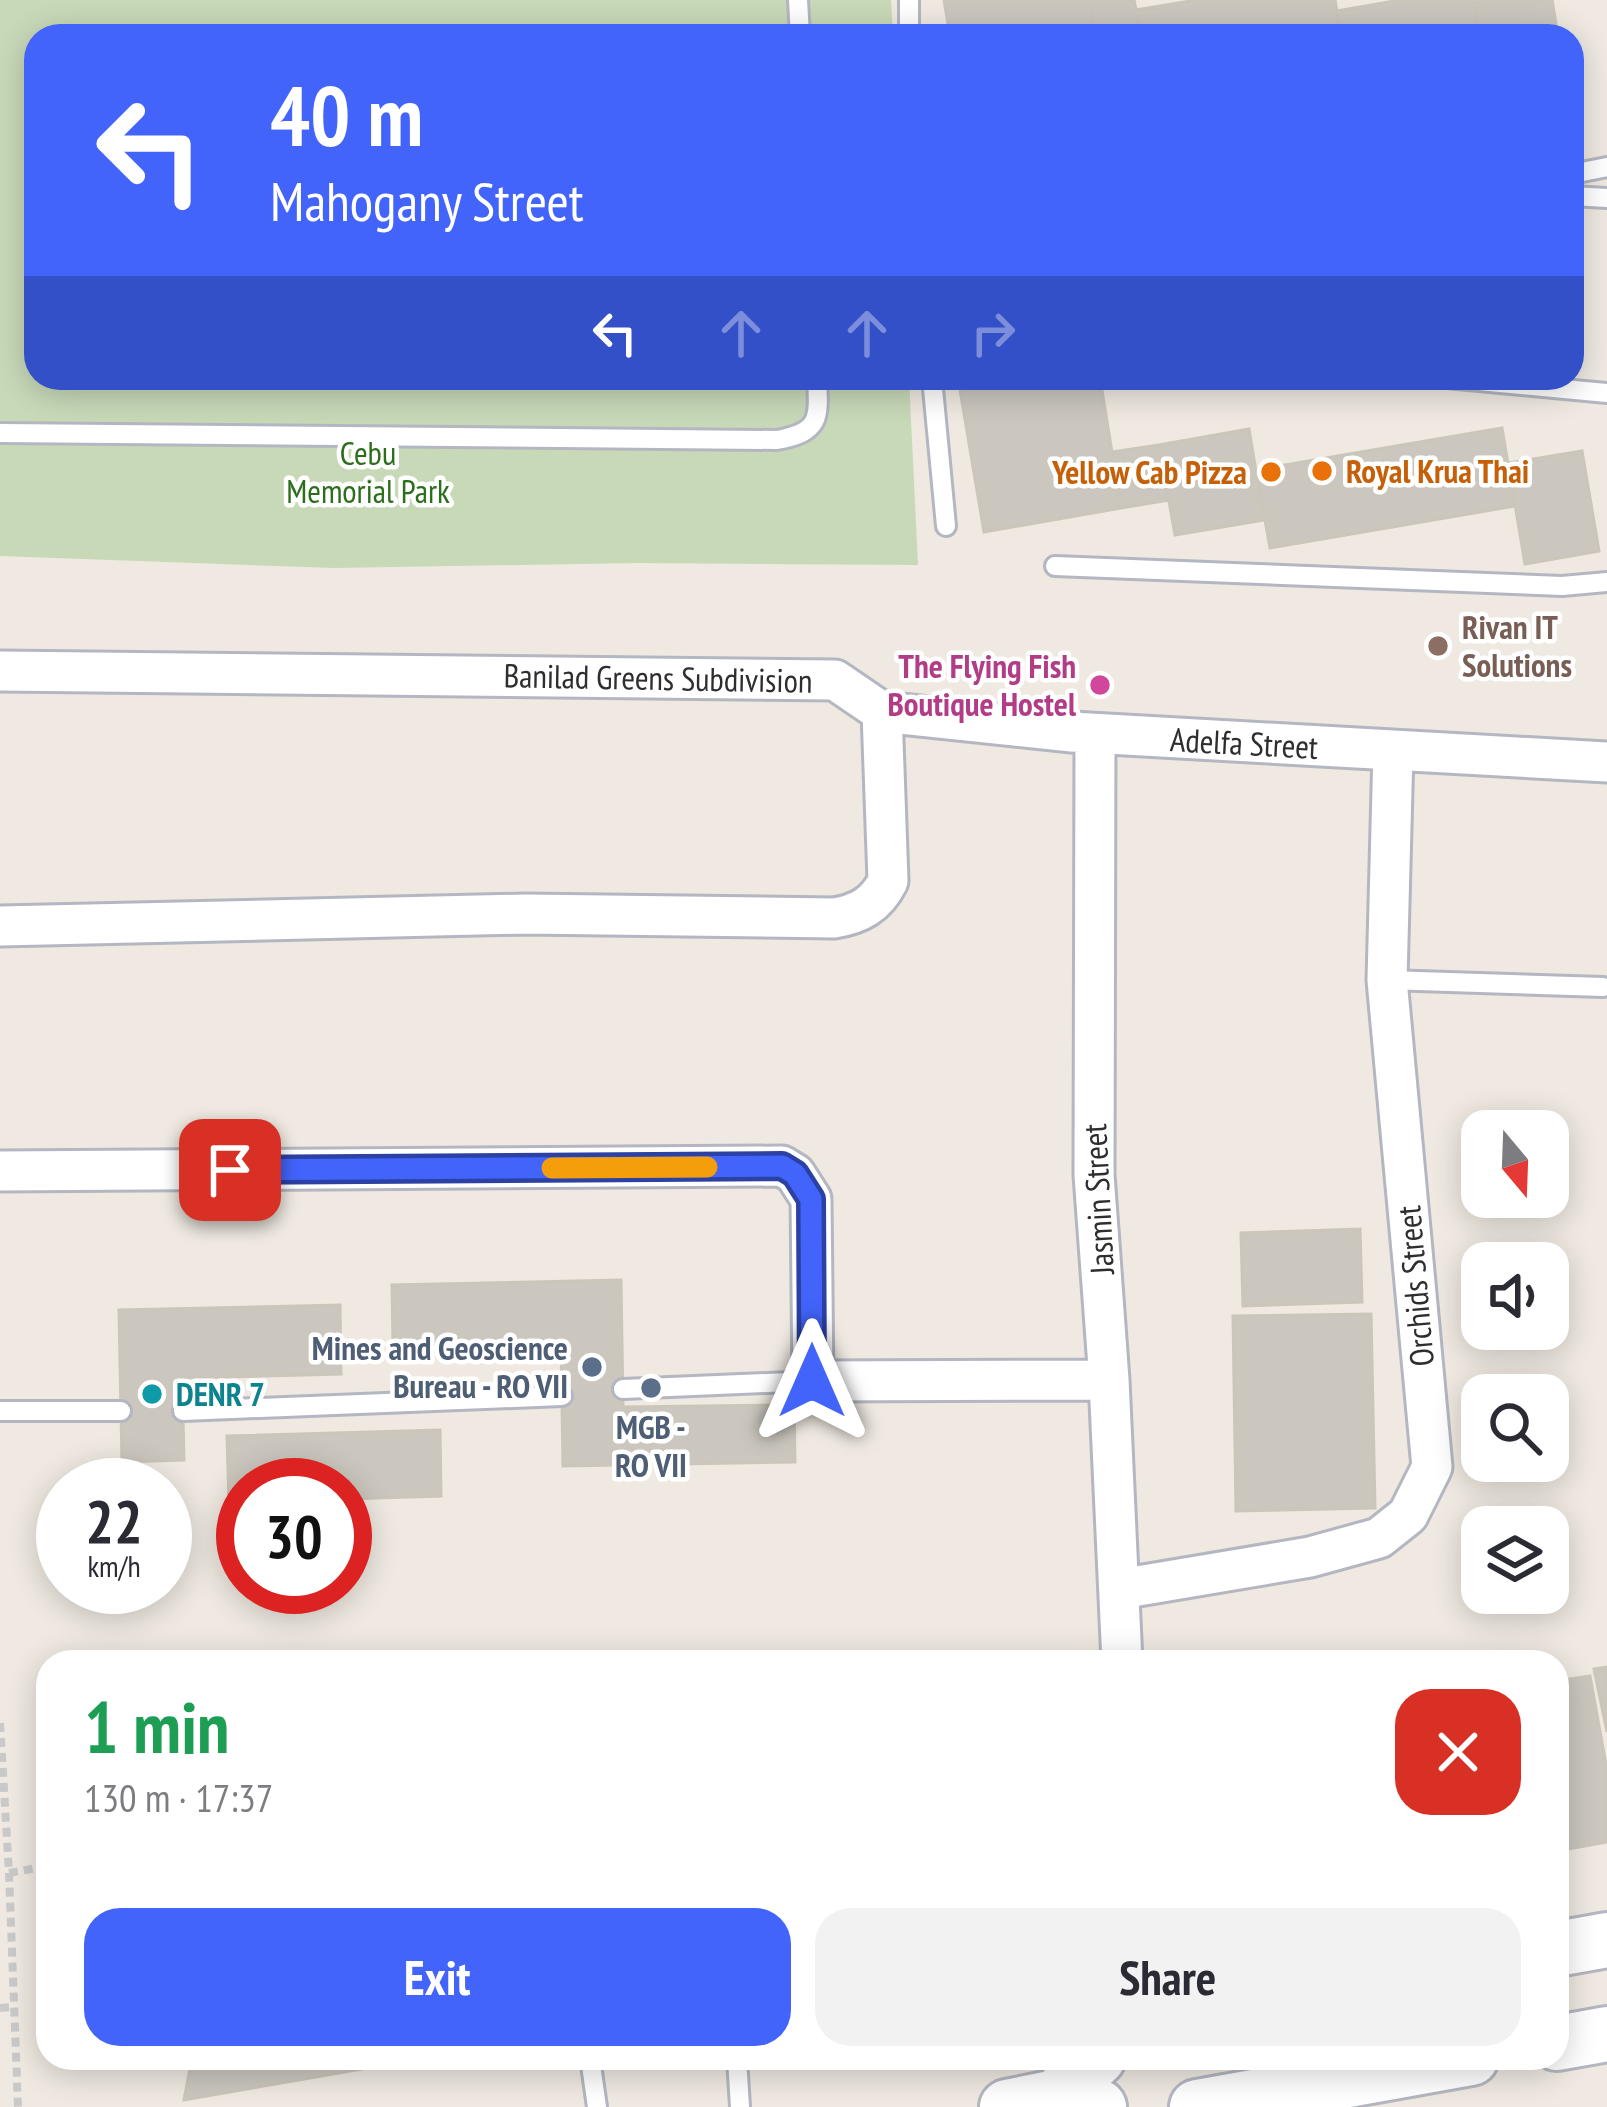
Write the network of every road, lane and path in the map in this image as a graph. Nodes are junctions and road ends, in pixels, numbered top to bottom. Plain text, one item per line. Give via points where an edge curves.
1 (817, 390) edge
2 (933, 390) edge
3 (1575, 390) edge
4 (1607, 393) edge
5 (0, 433) edge
6 (946, 526) dead end
7 (1055, 566) dead end
8 (1607, 582) edge
9 (0, 671) edge
10 (882, 712) junction
11 (1095, 734) junction
12 (1393, 751) junction
13 (1607, 762) edge
14 (0, 926) edge
15 (1387, 980) junction
16 (1603, 987) dead end
17 (0, 1171) edge
18 (1109, 1380) junction
19 (812, 1381) junction
20 (623, 1389) dead end
21 (562, 1396) dead end
22 (0, 1411) edge
23 (121, 1411) dead end
24 (183, 1411) dead end
25 (1120, 1589) junction
26 (1122, 1650) edge
27 (0, 1723) edge
28 (36, 1868) edge
29 (9, 1873) junction
30 (1607, 1940) edge
31 (1569, 1947) edge
32 (14, 2007) junction
33 (0, 2008) edge
34 (1607, 2034) edge
35 (1569, 2041) edge
36 (592, 2070) edge
37 (738, 2070) edge
38 (1087, 2070) edge
39 (1405, 2070) edge
40 (1056, 2104) edge
41 (18, 2107) edge
42 (597, 2107) edge
43 (740, 2107) edge
44 (1197, 2107) edge

1 - 5 lane via 814,421 802,436 777,440
2 - 6 lane
3 - 4 lane
7 - 8 lane
9 - 10 street, Banilad Greens Subdivision via 835,680
10 - 11 street, Adelfa Street
10 - 14 street via 888,881 852,915
11 - 12 street, Adelfa Street
11 - 18 street, Jasmin Street via 1094,1175
12 - 13 street, Adelfa Street
12 - 15 street, Orchids Street
15 - 16 lane
15 - 25 street, Orchids Street via 1432,1467 1408,1515 1379,1538
17 - 19 street via 782,1166 811,1199
18 - 19 street
18 - 25 street, Jasmin Street
19 - 20 lane
21 - 24 lane
22 - 23 lane
25 - 26 street, Jasmin Street
27 - 29 path
28 - 29 path
29 - 32 path
30 - 31 main road
32 - 33 path
32 - 41 path
34 - 35 main road
36 - 42 lane
37 - 43 lane
38 - 40 main road
39 - 44 main road

